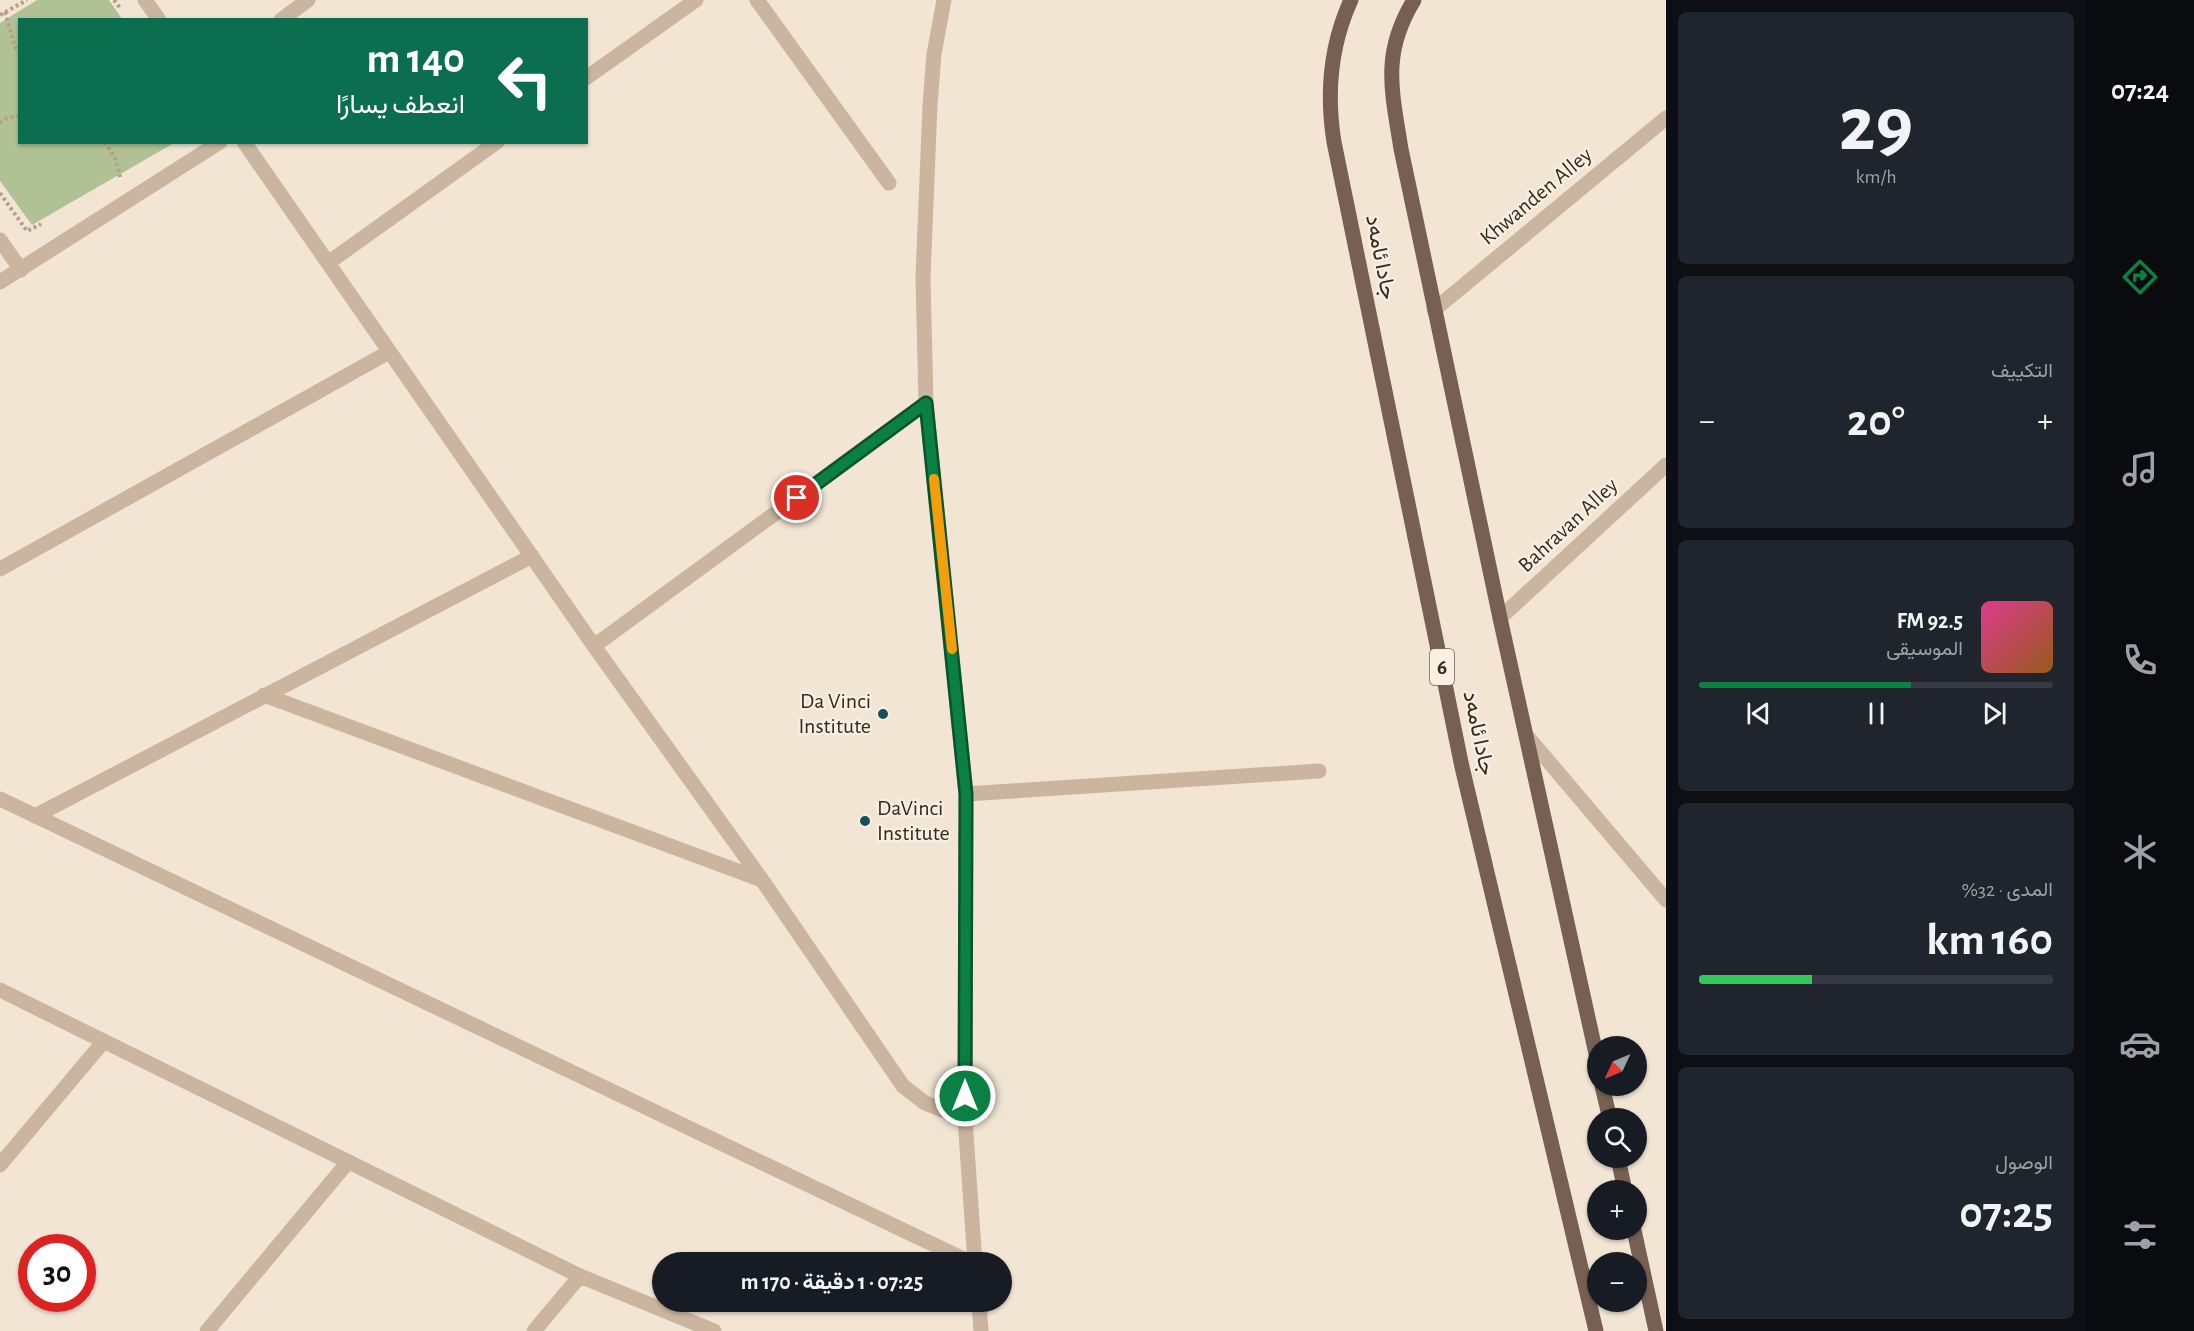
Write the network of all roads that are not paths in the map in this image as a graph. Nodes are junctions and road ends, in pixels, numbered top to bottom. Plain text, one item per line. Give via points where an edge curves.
1 (145, 0) edge
2 (308, 0) edge
3 (696, 0) edge
4 (757, 0) edge
5 (944, 0) edge
6 (1351, 0) edge
7 (1414, 0) edge
8 (158, 18) edge
9 (284, 18) edge
10 (588, 77) edge
11 (1666, 118) edge
12 (217, 144) edge
13 (245, 144) edge
14 (494, 144) edge
15 (889, 183) dead end
16 (0, 240) edge
17 (328, 263) junction
18 (21, 270) junction
19 (0, 282) edge
20 (1434, 310) junction
21 (389, 352) junction
22 (926, 403) junction
23 (1666, 465) edge
24 (532, 556) junction
25 (0, 569) edge
26 (1500, 618) junction
27 (594, 646) junction
28 (264, 695) junction
29 (1527, 736) junction
30 (1319, 771) dead end
31 (966, 794) junction
32 (0, 799) edge
33 (35, 816) junction
34 (762, 880) junction
35 (1666, 900) edge
36 (0, 990) edge
37 (1592, 1036) edge
38 (104, 1041) junction
39 (965, 1119) junction
40 (348, 1162) junction
41 (0, 1165) edge
42 (1636, 1240) edge
43 (950, 1252) edge
44 (972, 1252) edge
45 (580, 1276) junction
46 (980, 1312) edge
47 (207, 1331) edge
48 (534, 1331) edge
49 (714, 1331) edge
50 (981, 1331) edge
51 (1596, 1331) edge
52 (1656, 1331) edge

1 - 8 street
2 - 9 street
3 - 10 street
4 - 15 street
5 - 22 street via 930,105 923,277
6 - 51 main road, جادا ئامەد / 6 via 1331,66 1329,108 1334,142 1462,767
7 - 20 main road, جادا ئامەد via 1395,39 1392,91
11 - 20 street, Khwanden Alley
12 - 18 street
13 - 17 street
14 - 17 street
16 - 18 street
17 - 21 street
18 - 19 street
20 - 26 main road, جادا ئامەد
21 - 24 street
21 - 25 street
22 - 27 street
22 - 31 street
23 - 26 street, Bahravan Alley
24 - 27 street
24 - 28 street
26 - 29 main road, جادا ئامەد
27 - 34 street
28 - 33 street
28 - 34 street
29 - 35 street
29 - 37 main road, جادا ئامەد
30 - 31 street
31 - 39 street
32 - 33 street
33 - 43 street
34 - 39 street via 903,1086 925,1103
36 - 38 street
38 - 40 street
38 - 41 street
39 - 44 street
40 - 45 street
40 - 47 street
42 - 52 main road
45 - 48 street
45 - 49 street
46 - 50 street

